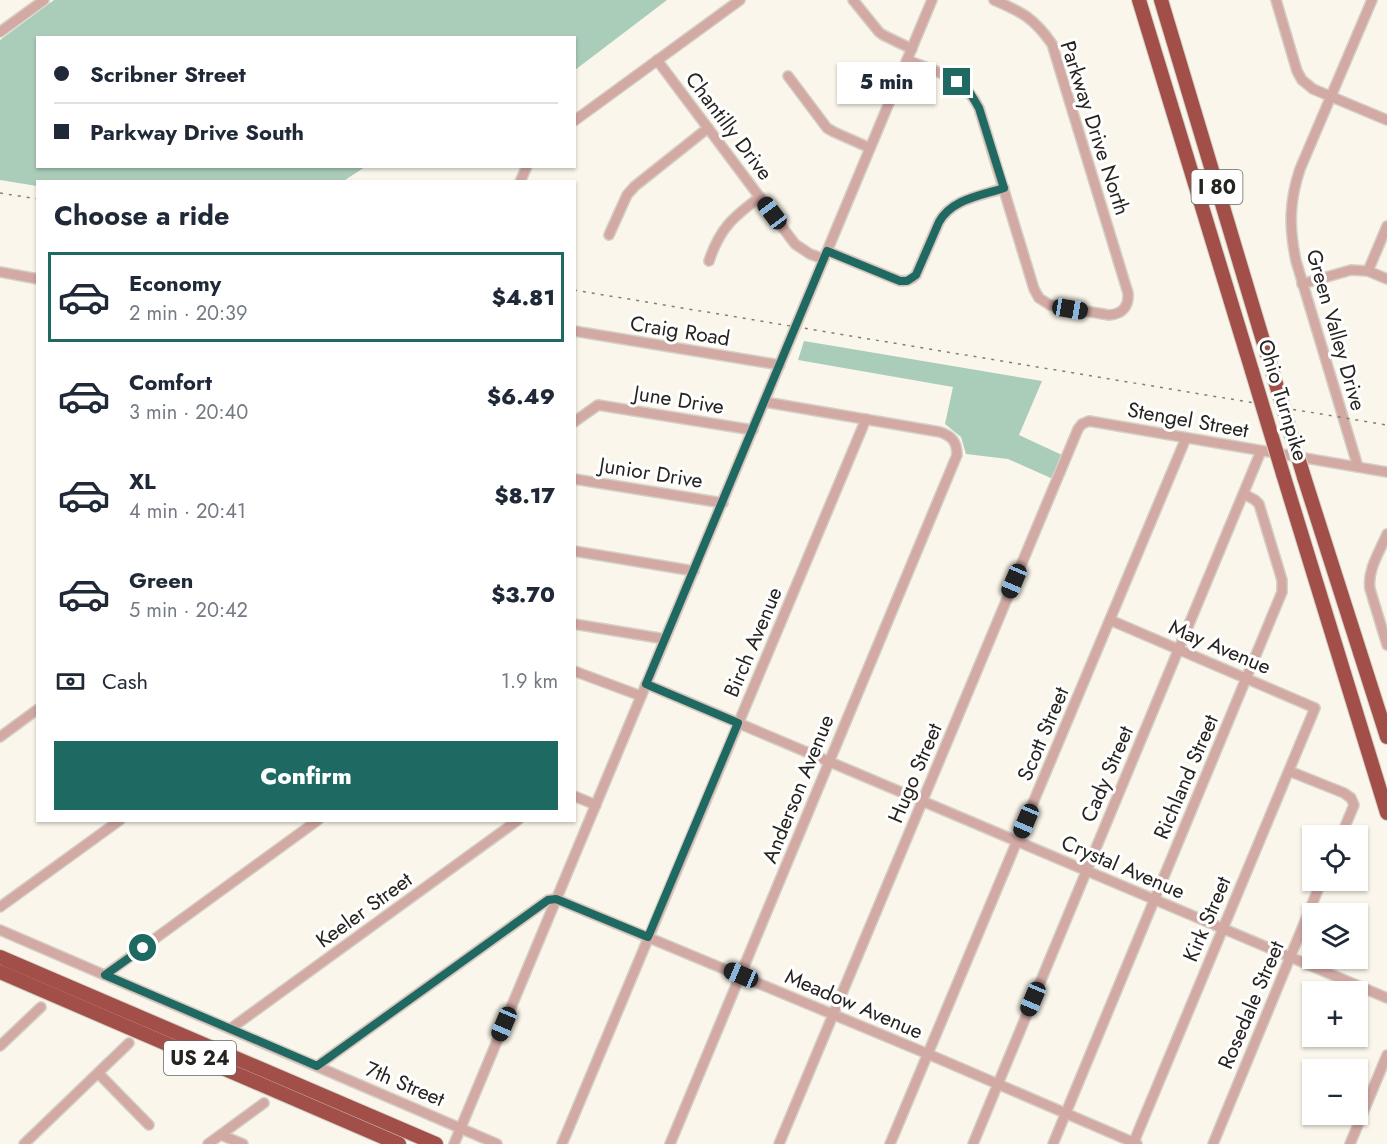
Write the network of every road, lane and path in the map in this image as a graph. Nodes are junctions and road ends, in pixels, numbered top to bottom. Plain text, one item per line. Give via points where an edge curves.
1 (740, 0) edge
2 (853, 0) edge
3 (932, 0) edge
4 (994, 0) edge
5 (1139, 0) edge
6 (1161, 0) edge
7 (1276, 0) edge
8 (1372, 0) edge
9 (38, 2) edge
10 (0, 32) edge
11 (912, 49) junction
12 (657, 60) junction
13 (907, 60) junction
14 (788, 76) dead end
15 (1331, 96) junction
16 (576, 120) edge
17 (1387, 120) edge
18 (708, 128) junction
19 (870, 148) junction
20 (1004, 188) junction
21 (760, 197) junction
22 (1387, 226) edge
23 (609, 236) dead end
24 (826, 255) junction
25 (709, 261) dead end
26 (1368, 271) junction
27 (0, 275) edge
28 (36, 279) edge
29 (1387, 279) edge
30 (1302, 284) junction
31 (576, 331) edge
32 (780, 365) junction
33 (765, 402) junction
34 (866, 419) junction
35 (576, 421) edge
36 (1089, 421) joint
37 (753, 430) junction
38 (1186, 438) junction
39 (1261, 451) junction
40 (1358, 468) junction
41 (1387, 472) edge
42 (576, 478) edge
43 (1244, 494) junction
44 (723, 503) junction
45 (1387, 534) edge
46 (576, 551) edge
47 (694, 571) junction
48 (1110, 620) junction
49 (576, 624) edge
50 (665, 639) junction
51 (1387, 645) edge
52 (1179, 649) junction
53 (576, 672) edge
54 (1246, 678) junction
55 (646, 684) junction
56 (641, 696) junction
57 (1314, 708) joint
58 (36, 710) edge
59 (738, 723) junction
60 (0, 736) edge
61 (1387, 737) edge
62 (828, 762) junction
63 (1288, 771) junction
64 (576, 797) edge
65 (922, 801) junction
66 (596, 805) junction
67 (1387, 813) edge
68 (117, 822) edge
69 (315, 822) edge
70 (515, 822) edge
71 (1346, 825) edge
72 (1017, 842) junction
73 (1087, 871) junction
74 (1317, 891) edge
75 (556, 899) junction
76 (1154, 900) junction
77 (0, 907) edge
78 (1222, 928) junction
79 (0, 930) edge
80 (648, 937) junction
81 (0, 957) edge
82 (1290, 957) junction
83 (0, 972) edge
84 (105, 975) junction
85 (741, 975) junction
86 (1387, 998) edge
87 (41, 1007) dead end
88 (833, 1014) junction
89 (230, 1029) junction
90 (129, 1043) dead end
91 (0, 1046) edge
92 (928, 1054) junction
93 (1387, 1055) edge
94 (317, 1066) junction
95 (98, 1073) junction
96 (998, 1084) junction
97 (264, 1103) dead end
98 (1066, 1113) junction
99 (149, 1125) dead end
100 (461, 1128) junction
101 (221, 1135) junction
102 (24, 1144) edge
103 (208, 1144) edge
104 (243, 1144) edge
105 (399, 1144) edge
106 (436, 1144) edge
107 (454, 1144) edge
108 (497, 1144) edge
109 (562, 1144) edge
110 (670, 1144) edge
111 (779, 1144) edge
112 (890, 1144) edge
113 (973, 1144) edge
114 (1053, 1144) edge
115 (1135, 1144) edge
116 (1213, 1144) edge
117 (1350, 1144) edge

1 - 12 street
2 - 11 street via 883,35
3 - 11 street
4 - 20 street, Parkway Drive North via 1028,17 1052,44 1128,293 1128,303 1122,312 1109,315 1050,305 1039,298
5 - 67 highway, Ohio Turnpike / I 80, bridge
6 - 61 highway, Ohio Turnpike / I 80, bridge via 1304,477
7 - 15 street via 1299,75 1310,87
8 - 15 street, Green Valley Drive
9 - 10 street
11 - 13 street
12 - 16 street
12 - 18 street, Chantilly Drive
13 - 19 street
13 - 20 street via 949,77 969,91 979,108
14 - 19 street via 827,128
15 - 17 street
15 - 30 street, Green Valley Drive via 1294,189 1292,240
18 - 21 street, Chantilly Drive
18 - 23 street via 635,186
19 - 24 street
20 - 24 street, Chantilly Drive via 949,208 916,275 907,281
21 - 24 street, Chantilly Drive via 795,244 810,254
21 - 25 street via 729,222
22 - 26 street
24 - 32 street
26 - 29 street
26 - 30 street via 1346,271
27 - 28 street
30 - 40 street, Green Valley Drive
31 - 32 street, Craig Road
32 - 33 street
33 - 34 street
33 - 37 street
34 - 59 street, Birch Avenue
34 - 62 street, Anderson Avenue via 940,432 950,436 957,455
35 - 37 street, June Drive via 598,405
36 - 38 street, Stengel Street
36 - 65 street, Hugo Street via 1078,429
37 - 44 street
38 - 39 street, Stengel Street
38 - 48 street, Scott Street
39 - 40 street, Stengel Street
39 - 43 street, Cady Street
40 - 41 street, Stengel Street
42 - 44 street, Junior Drive
43 - 52 street, Cady Street
43 - 54 street, Richland Street via 1259,504 1283,588
44 - 47 street
45 - 51 street via 1369,582
46 - 47 street
47 - 50 street
48 - 52 street, May Avenue
48 - 72 street, Scott Street
49 - 50 street
50 - 55 street
52 - 54 street, May Avenue
52 - 73 street, Cady Street
53 - 56 street
54 - 57 street, May Avenue
54 - 76 street, Richland Street
55 - 56 street
55 - 59 street, Crystal Avenue
56 - 66 street
57 - 63 street, Kirk Street
58 - 60 street
59 - 62 street, Crystal Avenue
59 - 80 street, Birch Avenue
62 - 65 street, Crystal Avenue
62 - 85 street, Anderson Avenue
63 - 71 street via 1351,798 1354,805
63 - 78 street, Kirk Street
64 - 66 street
65 - 72 street, Crystal Avenue
65 - 88 street, Hugo Street
66 - 75 street
68 - 77 street
69 - 84 street
70 - 89 street, Keeler Street
72 - 73 street, Crystal Avenue
72 - 92 street, Scott Street
73 - 76 street, Crystal Avenue
73 - 96 street, Cady Street
74 - 82 street, Rosedale Street
75 - 80 street, Meadow Avenue
75 - 94 street via 548,900
75 - 100 street
76 - 78 street, Crystal Avenue
76 - 98 street, Richland Street
78 - 82 street, Crystal Avenue
78 - 115 street, Kirk Street
79 - 84 street, 7th Street
80 - 85 street, Meadow Avenue
80 - 109 street, Birch Avenue
81 - 106 highway, US 24
82 - 86 street, Crystal Avenue
82 - 116 street, Rosedale Street
83 - 105 highway, US 24
84 - 89 street, 7th Street
85 - 88 street, Meadow Avenue
85 - 110 street, Anderson Avenue
87 - 91 street
88 - 92 street, Meadow Avenue
88 - 111 street, Hugo Street
89 - 94 street, 7th Street
90 - 95 street
92 - 96 street, Meadow Avenue
92 - 112 street, Scott Street
93 - 117 street
94 - 100 street, 7th Street
95 - 99 street
95 - 102 street
96 - 98 street, Meadow Avenue
96 - 113 street, Cady Street
97 - 101 street
98 - 114 street, Richland Street
98 - 115 street, Meadow Avenue
100 - 107 street
100 - 108 street, 7th Street
101 - 103 street
101 - 104 street

